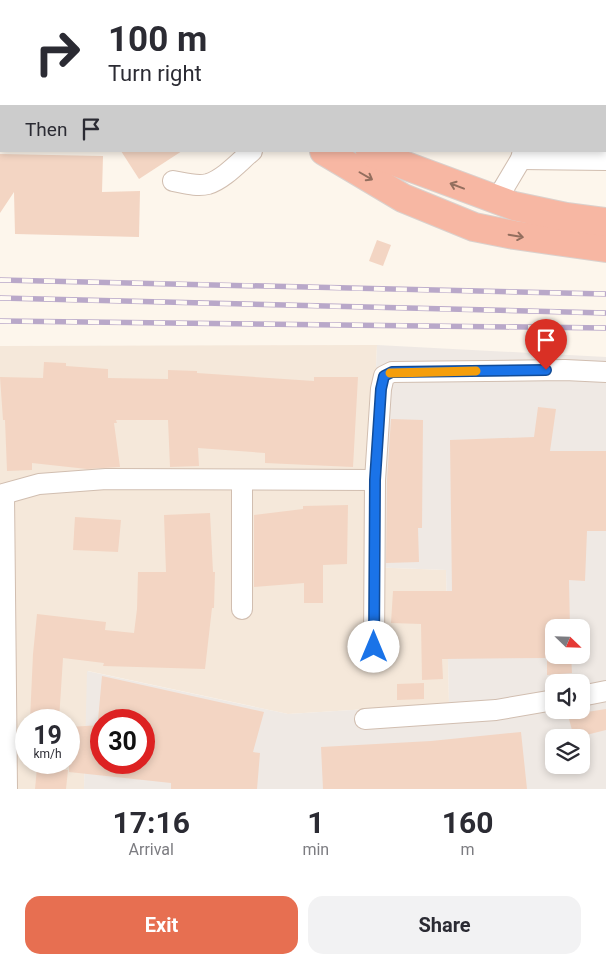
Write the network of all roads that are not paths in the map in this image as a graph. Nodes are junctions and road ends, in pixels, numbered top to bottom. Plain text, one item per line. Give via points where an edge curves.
1 (251, 152) edge
2 (326, 152) edge
3 (373, 152) edge
4 (522, 155) edge
5 (606, 160) edge
6 (173, 181) dead end
7 (496, 201) junction
8 (606, 222) edge
9 (606, 248) edge
10 (606, 372) edge
11 (242, 480) junction
12 (375, 480) junction
13 (2, 495) edge
14 (242, 609) dead end
15 (374, 647) dead end
16 (606, 691) edge
17 (590, 694) edge
18 (545, 702) edge
19 (366, 719) dead end
20 (7, 789) edge

1 - 6 street via 223,176 208,184
2 -> 9 highway via 403,198 474,227 514,236
7 -> 3 highway
4 - 5 street
4 - 7 street
7 - 8 highway
10 - 12 street via 392,372 384,376 381,389
11 - 12 street
11 - 13 street via 106,478 39,484
11 - 14 street
12 - 15 street
13 - 20 street
16 - 17 street
18 - 19 street via 496,710

